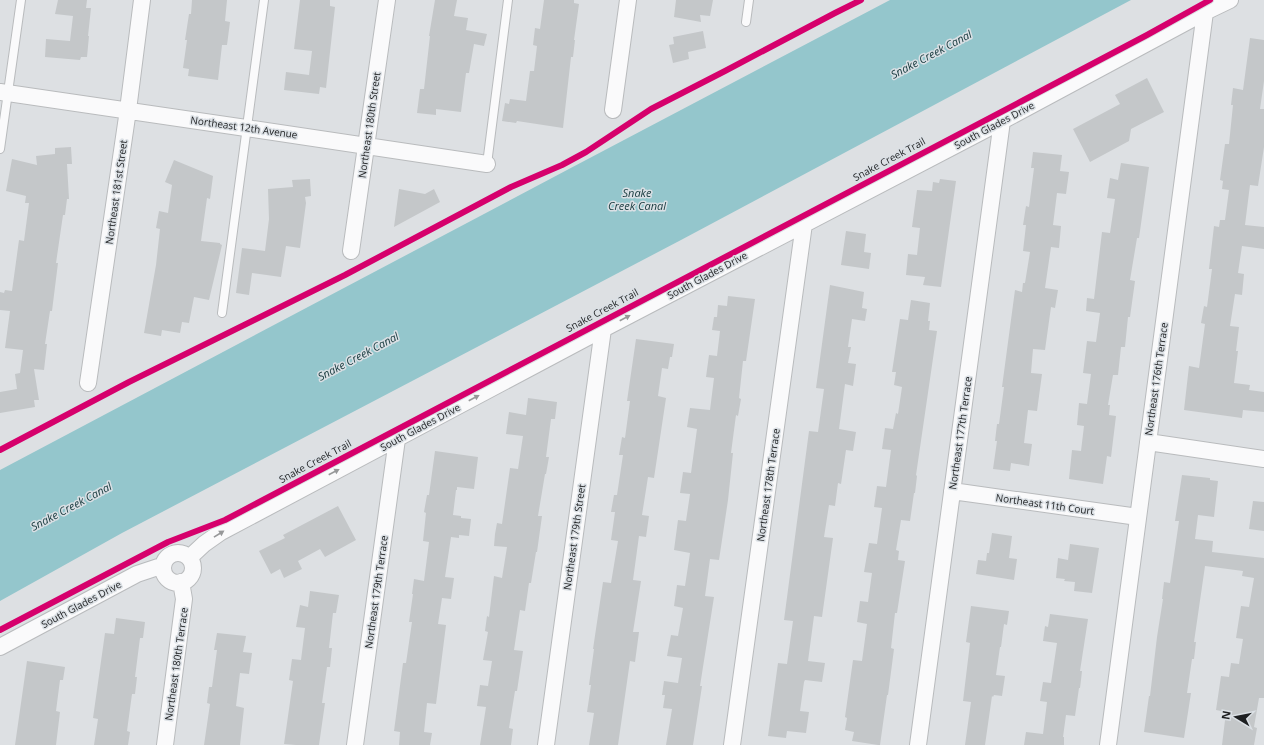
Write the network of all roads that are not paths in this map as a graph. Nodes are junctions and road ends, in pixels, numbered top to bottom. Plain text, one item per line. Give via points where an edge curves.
1 (21, 0) edge
2 (142, 0) edge
3 (264, 0) edge
4 (387, 0) edge
5 (508, 0) edge
6 (628, 0) edge
7 (749, 0) edge
8 (1230, 0) edge
9 (1205, 12) junction
10 (746, 22) dead end
11 (4, 93) edge
12 (128, 110) junction
13 (613, 110) dead end
14 (1002, 121) junction
15 (246, 128) junction
16 (366, 146) junction
17 (0, 149) edge
18 (487, 164) joint
19 (804, 224) junction
20 (351, 251) dead end
21 (222, 313) dead end
22 (603, 330) junction
23 (88, 383) dead end
24 (397, 439) junction
25 (1148, 442) junction
26 (1264, 459) edge
27 (952, 491) junction
28 (1138, 517) junction
29 (189, 558) junction
30 (164, 568) junction
31 (181, 582) junction
32 (0, 647) edge
33 (165, 745) edge
34 (355, 745) edge
35 (546, 745) edge
36 (732, 745) edge
37 (918, 745) edge
38 (1108, 745) edge

1 - 11 lane
2 - 12 street, Northeast 181st Street
3 - 15 lane
4 - 16 street, Northeast 180th Street
5 - 18 lane
6 - 13 street
7 - 10 lane
8 - 9 street, South Glades Drive
9 - 14 street, South Glades Drive
9 - 25 street, Northeast 176th Terrace
11 - 12 street, Northeast 12th Avenue
11 - 17 lane
12 - 15 street, Northeast 12th Avenue
12 - 23 street, Northeast 181st Street
14 - 19 street, South Glades Drive
14 - 27 street, Northeast 177th Terrace
15 - 16 street, Northeast 12th Avenue
15 - 21 lane
16 - 18 street, Northeast 12th Avenue
16 - 20 street, Northeast 180th Street
22 -> 19 street, South Glades Drive
19 - 36 street, Northeast 178th Terrace
24 -> 22 street, South Glades Drive
22 - 35 street, Northeast 179th Street
29 -> 24 street, South Glades Drive via 222,532
24 - 34 street, Northeast 179th Terrace
25 - 26 street
25 - 28 street, Northeast 176th Terrace
27 - 28 street, Northeast 11th Court
27 - 37 street, Northeast 177th Terrace
28 - 38 street, Northeast 176th Terrace
29 - 30 street via 184,554 175,553 167,559
29 - 31 street via 193,571 188,579
30 - 31 street via 170,580
30 - 32 street, South Glades Drive via 137,574
31 - 33 street, Northeast 180th Terrace via 184,600

